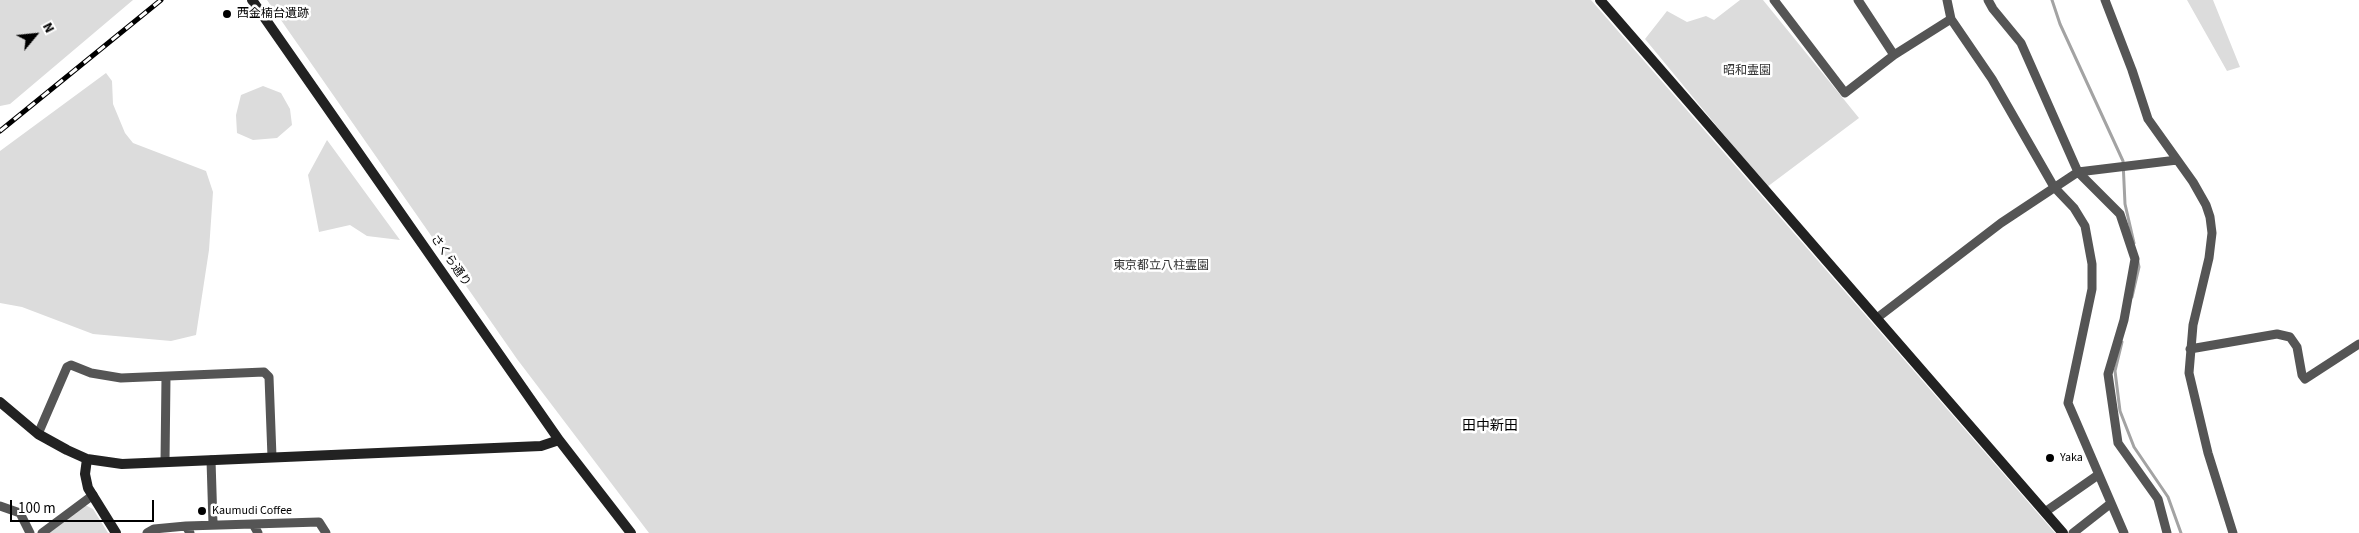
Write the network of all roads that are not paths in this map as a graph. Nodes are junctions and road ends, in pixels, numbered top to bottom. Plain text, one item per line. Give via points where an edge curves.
1 (252, 0) edge
2 (1600, 0) edge
3 (1774, 0) edge
4 (1858, 0) edge
5 (1947, 0) edge
6 (1988, 0) edge
7 (2105, 0) edge
8 (1951, 19) junction
9 (1894, 56) junction
10 (2177, 160) junction
11 (2078, 172) junction
12 (2054, 187) junction
13 (1876, 318) junction
14 (2359, 344) edge
15 (2190, 349) junction
16 (166, 377) junction
17 (0, 402) edge
18 (38, 434) junction
19 (559, 440) junction
20 (272, 457) junction
21 (87, 459) junction
22 (211, 460) junction
23 (165, 462) junction
24 (2098, 475) junction
25 (93, 496) junction
26 (2110, 504) junction
27 (0, 506) edge
28 (2045, 512) junction
29 (213, 524) junction
30 (253, 524) junction
31 (188, 530) edge
32 (30, 533) edge
33 (42, 533) edge
34 (116, 533) edge
35 (147, 533) edge
36 (258, 533) edge
37 (326, 533) edge
38 (631, 533) edge
39 (2063, 533) edge
40 (2073, 533) edge
41 (2124, 533) edge
42 (2167, 533) edge
43 (2233, 533) edge

1 - 19 street, さくら通り
2 - 13 street
3 - 9 street via 1845,93
4 - 9 street
5 - 8 street
6 - 11 street via 2021,42
7 - 10 street via 2148,119
8 - 9 street
8 - 12 street via 1992,79
10 - 11 street
10 - 15 street via 2206,205 2212,233
11 - 12 street
11 - 42 street via 2120,214 2135,259 2124,320 2108,374 2118,443 2158,499
12 - 13 street
12 - 24 street via 2074,208 2089,240 2092,289 2068,403
13 - 28 street
14 - 15 street via 2305,379 2297,347 2290,337 2277,334
15 - 43 street via 2192,394
16 - 18 street via 121,378 67,367
16 - 20 street via 264,372 269,378
16 - 23 street
17 - 18 street
18 - 21 street
19 - 20 street via 541,446
19 - 38 street, さくら通り
20 - 22 street
21 - 23 street via 122,464
21 - 25 street via 85,474
22 - 23 street
22 - 29 street
24 - 26 street
24 - 28 street
25 - 33 street
25 - 34 street
26 - 40 street
26 - 41 street
27 - 32 street via 20,513
28 - 39 street
29 - 30 street
29 - 31 street
30 - 36 street
30 - 37 street via 319,522
31 - 35 street via 154,529

